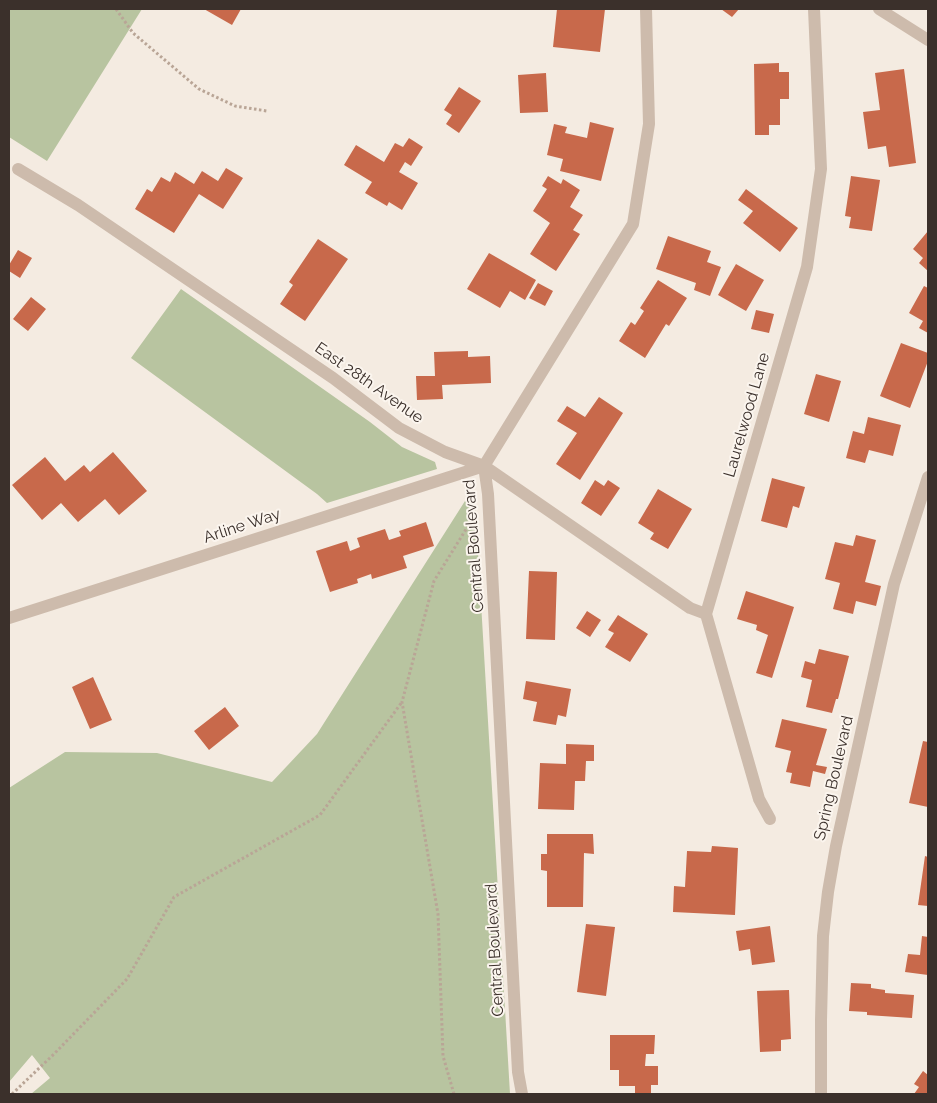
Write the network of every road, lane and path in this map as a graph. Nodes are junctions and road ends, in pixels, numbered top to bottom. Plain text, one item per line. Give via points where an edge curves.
1 (116, 9) edge
2 (646, 9) edge
3 (814, 9) edge
4 (879, 9) edge
5 (928, 40) edge
6 (267, 111) dead end
7 (18, 169) dead end
8 (484, 466) junction
9 (928, 477) edge
10 (488, 494) junction
11 (706, 614) junction
12 (9, 618) edge
13 (402, 702) junction
14 (770, 818) dead end
15 (12, 1094) edge
16 (454, 1094) edge
17 (522, 1094) edge
18 (821, 1094) edge

1 - 6 path via 133,33 199,89 235,106
2 - 8 street, Central Boulevard via 649,124 633,224
3 - 11 street, Laurelwood Lane via 821,169 807,268
4 - 5 street
7 - 8 street, East 28th Avenue via 78,205 333,378 399,428 445,452
8 - 10 street, Central Boulevard
8 - 11 street, East 28th Avenue via 690,608
8 - 12 street, Arline Way
9 - 18 street, Spring Boulevard via 894,584 828,892 821,1020
10 - 13 path via 434,582
10 - 17 street, Central Boulevard via 514,1004
11 - 14 street via 759,799
13 - 15 path via 320,815 174,896 127,979
13 - 16 path via 438,914 443,1056

